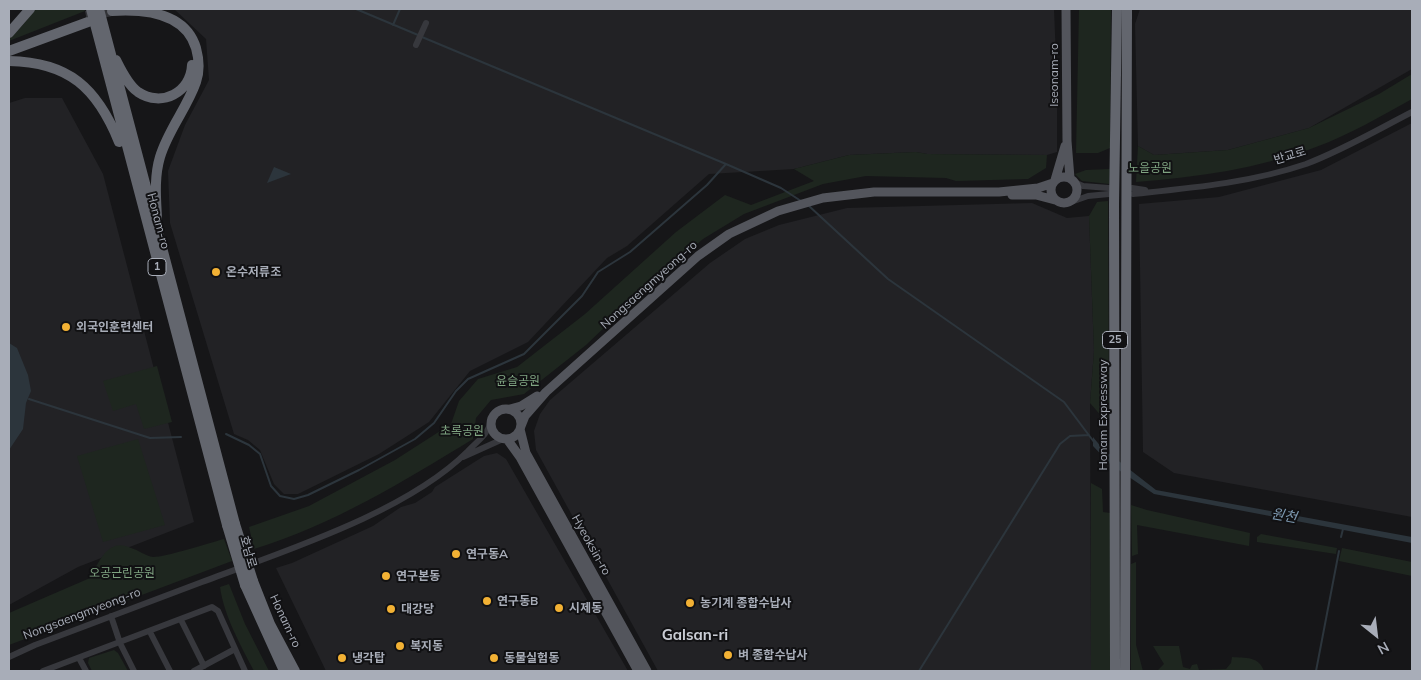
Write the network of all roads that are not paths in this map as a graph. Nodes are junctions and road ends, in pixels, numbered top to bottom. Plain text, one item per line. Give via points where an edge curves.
1 (30, 9) edge
2 (99, 9) edge
3 (1066, 9) edge
4 (1117, 9) edge
5 (1127, 9) edge
6 (88, 16) edge
7 (426, 23) dead end
8 (9, 33) edge
9 (106, 35) junction
10 (9, 45) edge
11 (416, 45) dead end
12 (9, 50) edge
13 (9, 60) edge
14 (1412, 112) edge
15 (1067, 141) junction
16 (1072, 180) junction
17 (134, 181) junction
18 (1054, 182) junction
19 (1133, 191) dead end
20 (1000, 192) junction
21 (1055, 200) junction
22 (1070, 202) junction
23 (163, 259) junction
24 (546, 392) junction
25 (510, 409) junction
26 (491, 422) junction
27 (520, 428) junction
28 (505, 439) junction
29 (463, 457) junction
30 (231, 525) junction
31 (249, 583) junction
32 (111, 616) junction
33 (181, 620) junction
34 (150, 632) junction
35 (120, 643) junction
36 (235, 649) junction
37 (9, 657) edge
38 (79, 658) junction
39 (204, 666) junction
40 (46, 671) edge
41 (86, 671) edge
42 (134, 671) edge
43 (170, 671) edge
44 (194, 671) edge
45 (244, 671) edge
46 (284, 671) edge
47 (295, 671) edge
48 (638, 671) edge
49 (647, 671) edge
50 (1116, 671) edge
51 (1125, 671) edge

1 - 8 highway
2 - 9 highway, Honam-ro / 1
3 - 15 main road, Iseonam-ro
4 - 50 highway, Honam Expressway / 25 via 1114,204
5 - 51 highway, Honam Expressway / 25
6 - 10 highway
6 - 12 highway
6 - 17 highway, Honam-ro / 1
7 - 11 street
9 - 23 highway, Honam-ro / 1
9 - 23 highway via 116,60 137,91 150,98 166,98 179,93 187,85 193,60 186,42 174,28 143,17 112,14 136,10 172,19 188,33 198,56 197,81 167,138 156,176
13 - 17 highway via 31,61 58,68 80,82 105,111
14 - 19 street, 반교로 via 1306,164 1231,183
15 - 16 main road, Iseonam-ro
15 - 18 main road, Iseonam-ro
16 - 18 main road via 1062,177
16 - 22 main road via 1077,195
16 - 22 street via 1109,191
17 - 30 highway, Honam-ro / 1
18 - 20 main road via 1038,188
18 - 21 main road via 1050,190
20 - 21 main road
20 - 24 main road, Nongsaengmyeong-ro via 874,192 823,198 778,210 729,234 698,256
21 - 22 main road via 1062,204
23 - 30 highway, Honam-ro / 1
24 - 25 main road, Nongsaengmyeong-ro
24 - 27 main road, Nongsaengmyeong-ro via 525,416
25 - 26 main road, Nongsaengmyeong-ro via 496,413
25 - 27 main road via 518,415
26 - 28 main road via 493,431
26 - 29 street, Nongsaengmyeong-ro via 487,433
27 - 28 main road, Nongsaengmyeong-ro via 515,436
27 - 49 main road, Hyeoksin-ro via 526,453
28 - 29 street, Nongsaengmyeong-ro
28 - 48 main road, Hyeoksin-ro via 520,457
29 - 32 street, Nongsaengmyeong-ro via 422,486 344,527
30 - 31 highway, 호남로 / 1, bridge
31 - 46 highway, Honam-ro / 1
31 - 47 highway, Honam-ro / 1
32 - 35 street
32 - 37 street, Nongsaengmyeong-ro
33 - 34 street
33 - 36 street via 212,607 218,611
33 - 39 street
34 - 35 street
34 - 43 street
35 - 38 street
35 - 42 street
36 - 39 street
36 - 45 street
38 - 40 street
38 - 41 street
39 - 44 street

